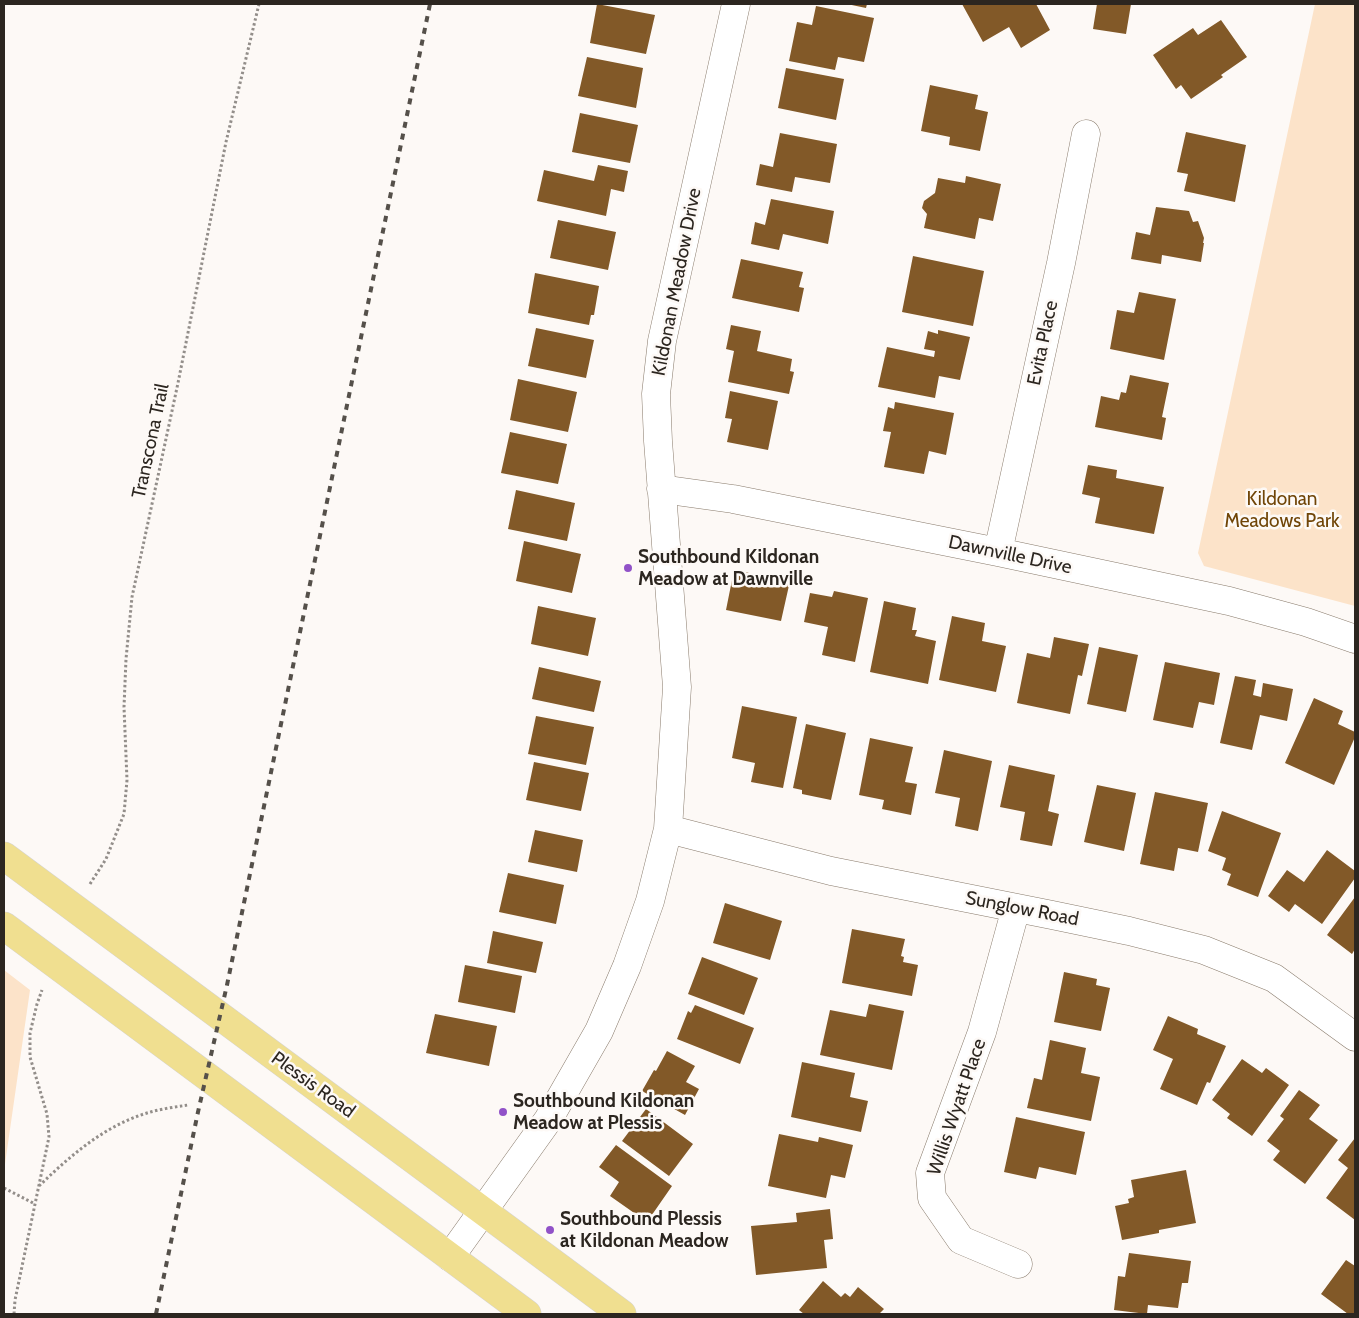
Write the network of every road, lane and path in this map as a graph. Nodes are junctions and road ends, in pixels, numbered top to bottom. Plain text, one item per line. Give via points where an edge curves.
1 (259, 4) edge
2 (736, 4) edge
3 (1086, 134) dead end
4 (661, 489) junction
5 (998, 552) junction
6 (1355, 639) edge
7 (668, 829) junction
8 (4, 856) edge
9 (92, 882) dead end
10 (1016, 908) junction
11 (4, 926) edge
12 (41, 994) dead end
13 (1355, 1037) edge
14 (188, 1105) dead end
15 (39, 1187) junction
16 (4, 1188) edge
17 (35, 1204) junction
18 (484, 1211) junction
19 (450, 1257) junction
20 (1018, 1264) dead end
21 (14, 1314) edge
22 (527, 1314) edge
23 (622, 1314) edge

1 - 9 path, Transcona Trail via 226,142 132,597 125,678 127,780 124,814 106,859
2 - 4 street, Kildonan Meadow Drive via 662,341 656,394
3 - 5 street, Evita Place
4 - 5 street, Dawnville Drive via 733,498
4 - 7 street, Kildonan Meadow Drive via 677,687
5 - 6 street, Dawnville Drive via 1229,601
7 - 10 street, Sunglow Road via 831,871
7 - 18 street, Kildonan Meadow Drive via 650,901 599,1031 548,1120
8 - 18 main road, Plessis Road
10 - 13 street, Sunglow Road via 1204,950 1274,978
10 - 20 street, Willis Wyatt Place via 982,1032 930,1173 932,1198 961,1240
11 - 19 main road
12 - 15 path via 30,1041 30,1057 47,1114 49,1138
14 - 15 path via 147,1113 120,1123 89,1142
15 - 17 path
16 - 17 path
17 - 21 path
18 - 19 street, Kildonan Meadow Drive
18 - 23 main road, Plessis Road
19 - 22 main road

